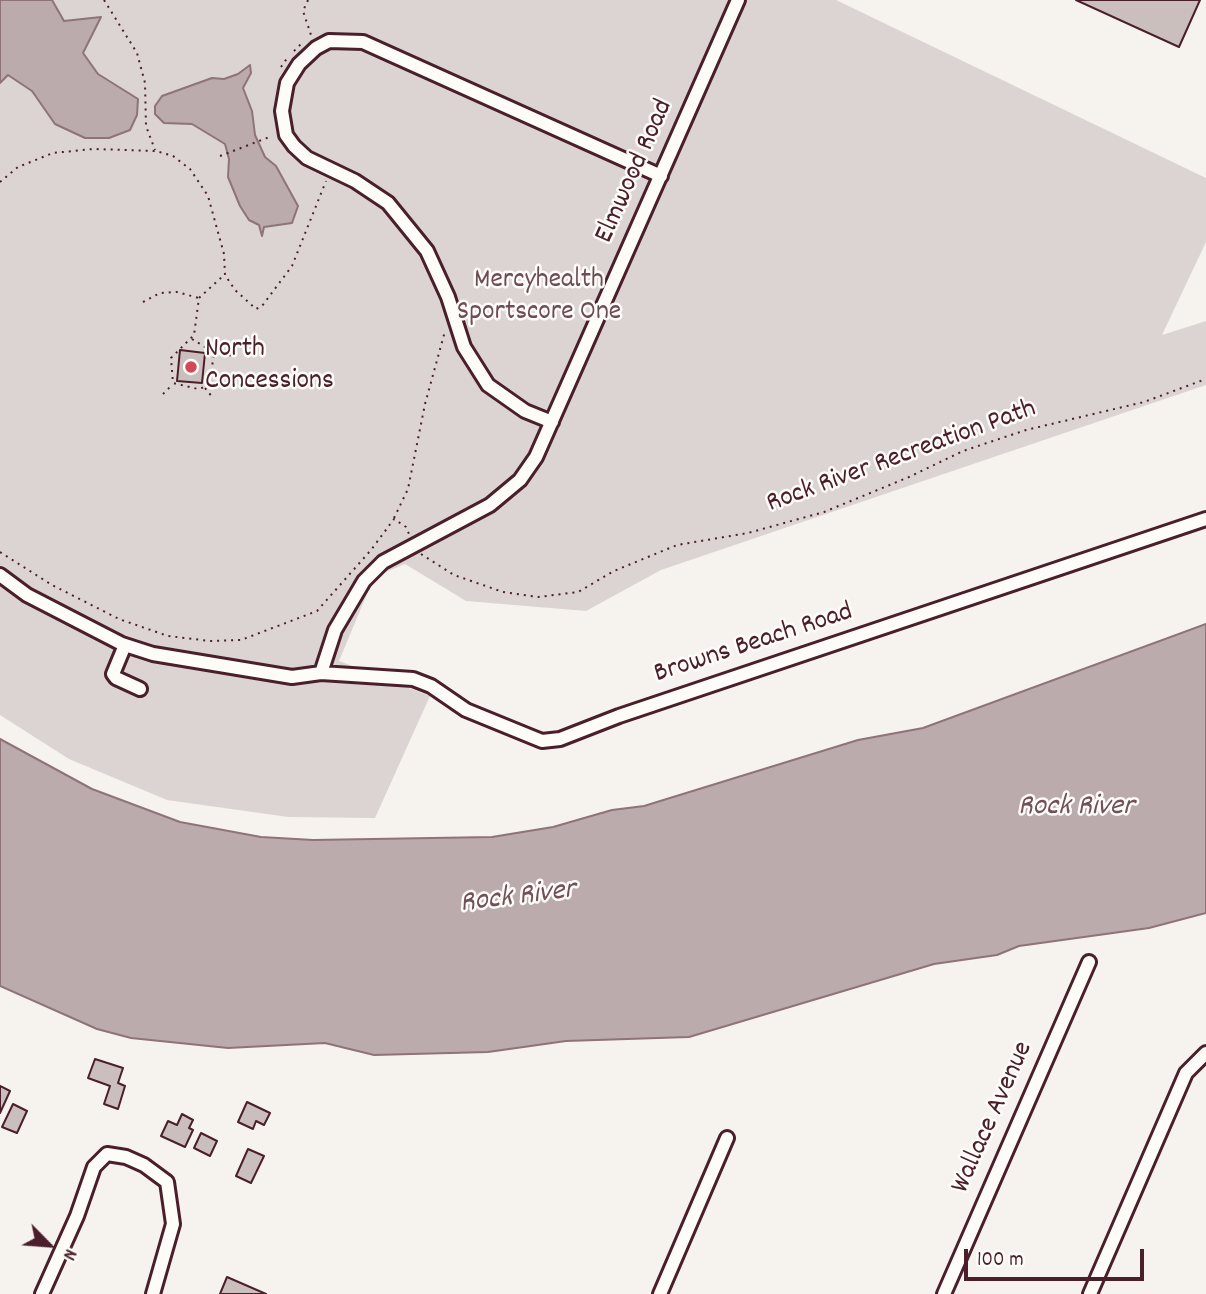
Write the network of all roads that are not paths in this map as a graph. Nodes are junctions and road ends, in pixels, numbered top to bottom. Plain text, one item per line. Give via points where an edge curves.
1 (738, 0) edge
2 (661, 176) junction
3 (552, 422) junction
4 (1206, 519) edge
5 (0, 575) edge
6 (125, 645) junction
7 (321, 673) junction
8 (141, 689) dead end
9 (1089, 962) dead end
10 (1206, 1053) edge
11 (727, 1138) dead end
12 (42, 1294) edge
13 (153, 1294) edge
14 (660, 1294) edge
15 (943, 1294) edge
16 (1090, 1294) edge

1 - 2 street, Elmwood Road
2 - 3 street, Elmwood Road
2 - 3 street via 363,42 329,41 316,48 287,83 282,111 286,135 294,146 307,158 388,203 427,251 464,347 488,385 525,411
3 - 7 street, Elmwood Road via 536,457 509,491 383,562 364,581 335,630
4 - 7 street, Browns Beach Road via 619,716 560,740 531,739 466,710 413,679
5 - 6 street, Browns Beach Road via 27,595
6 - 7 street, Browns Beach Road via 223,668 292,677
6 - 8 street via 113,674
9 - 15 street, Wallace Avenue
10 - 16 street via 1186,1073
11 - 14 street
12 - 13 street via 94,1167 107,1154 144,1165 167,1182 173,1224

